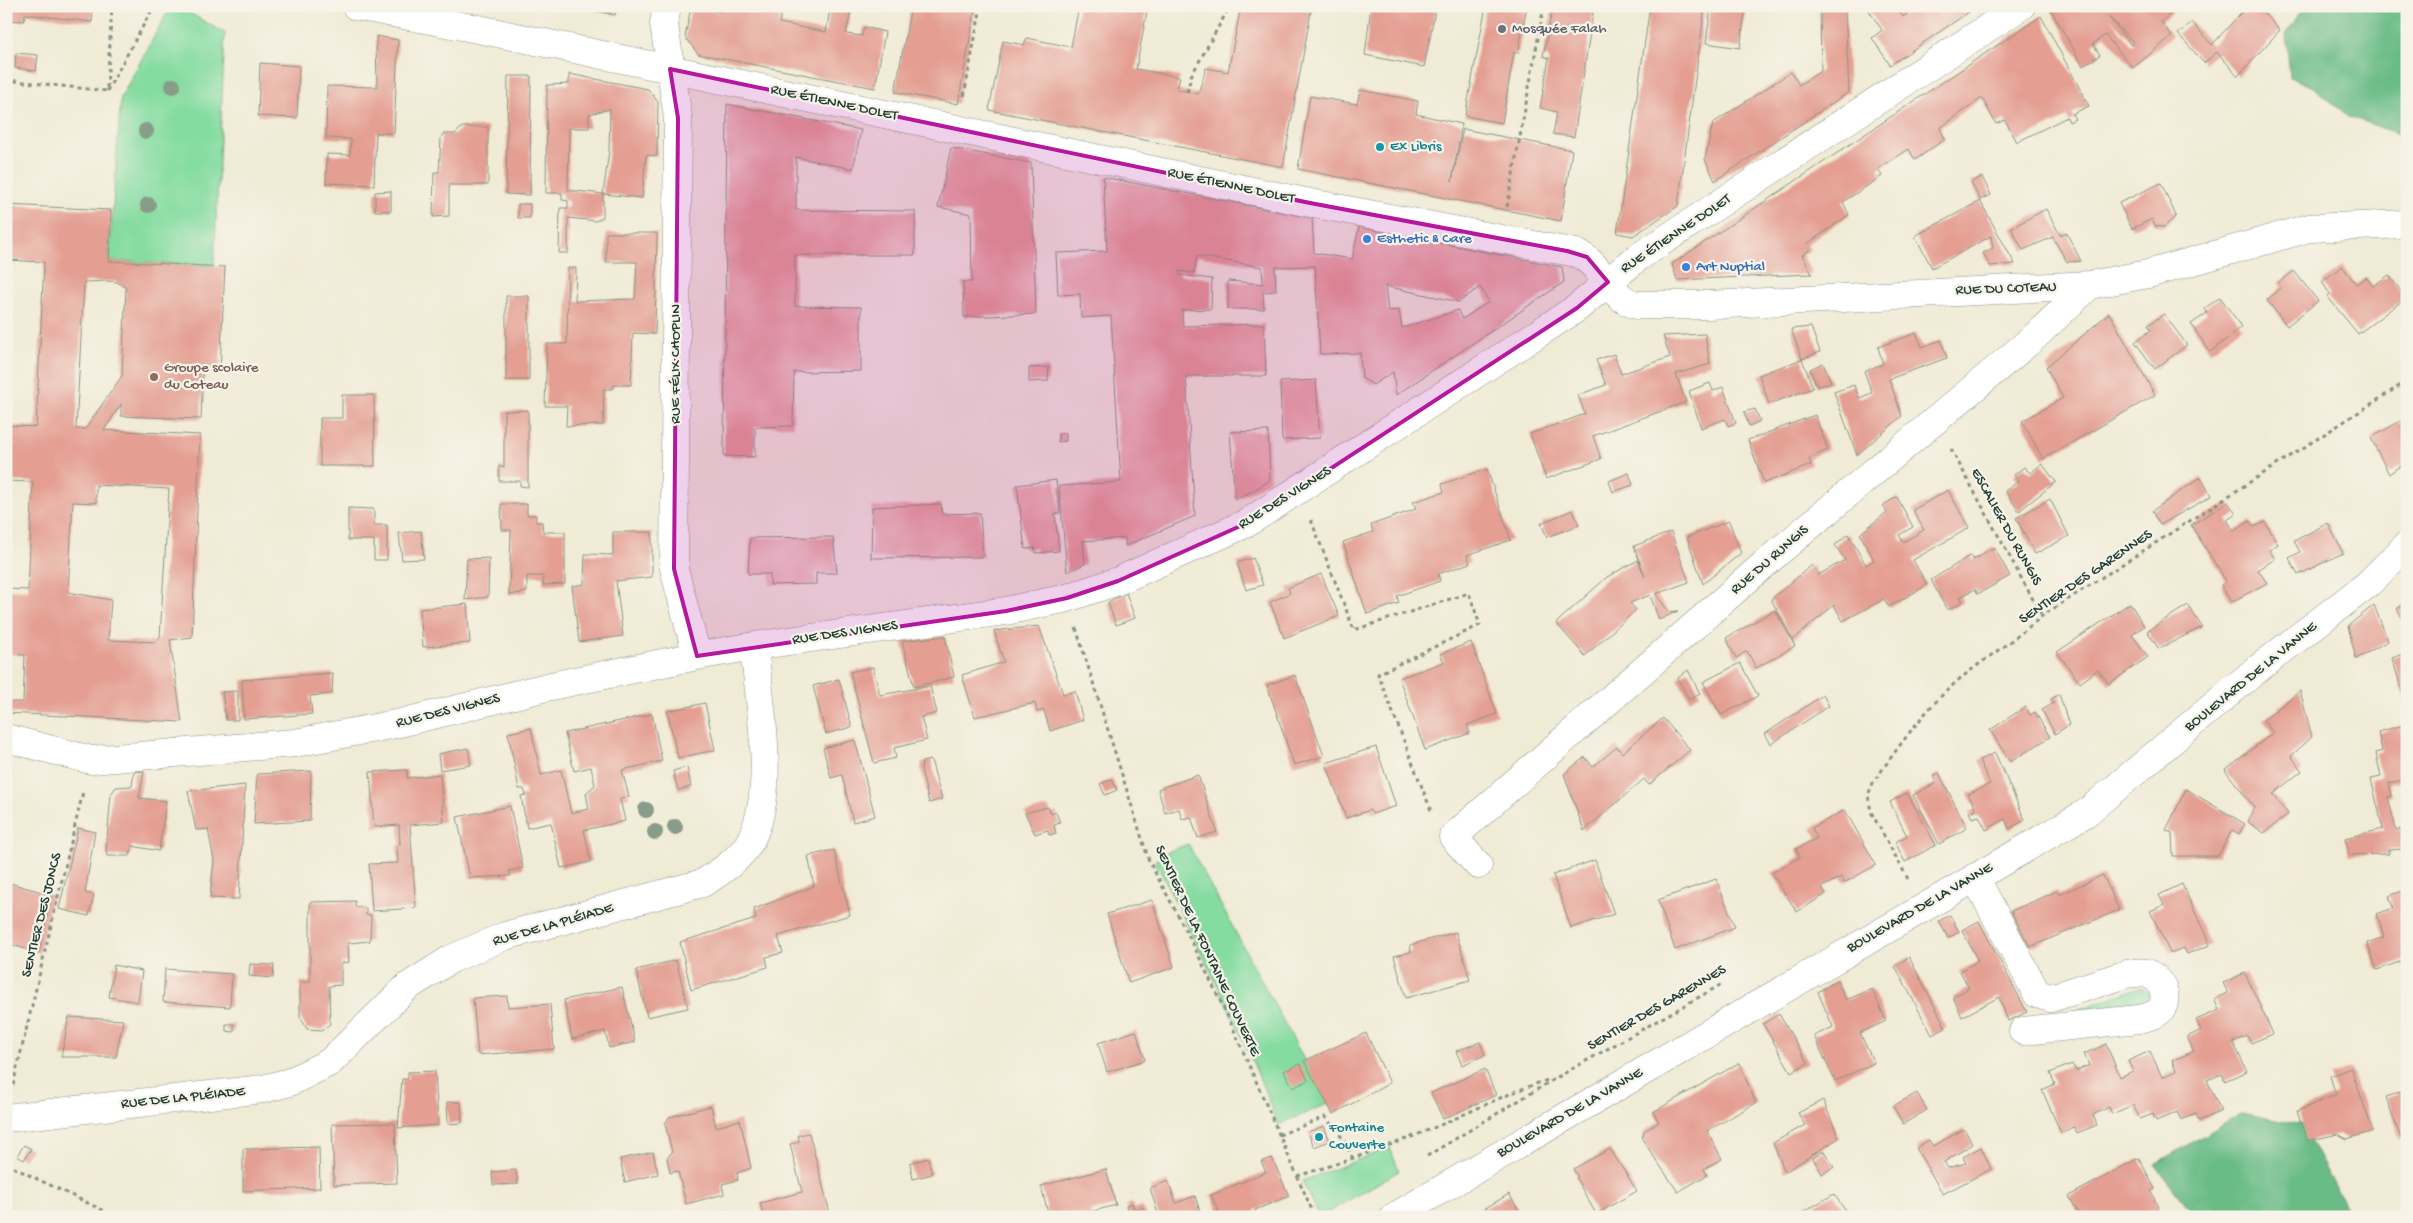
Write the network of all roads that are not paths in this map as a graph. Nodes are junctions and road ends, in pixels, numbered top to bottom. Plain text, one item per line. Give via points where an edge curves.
1 (356, 6) edge
2 (667, 6) edge
3 (2021, 6) edge
4 (670, 69) junction
5 (2407, 224) edge
6 (1608, 282) junction
7 (2090, 286) junction
8 (2407, 545) edge
9 (754, 646) junction
10 (697, 656) junction
11 (6, 738) edge
12 (1478, 865) dead end
13 (1975, 877) junction
14 (2023, 1031) dead end
15 (9, 1105) edge
16 (1394, 1217) edge

1 - 4 street, RUE ÉTIENNE DOLET
2 - 4 street, RUE FÉLIX CHOPLIN via 664,24
3 - 6 street, RUE ÉTIENNE DOLET via 1637,258
4 - 6 street, RUE ÉTIENNE DOLET via 1310,203 1576,253 1587,257
4 - 10 street, RUE FÉLIX CHOPLIN via 678,118 674,569
5 - 7 street, RUE DU COTEAU via 2309,228 2148,274
6 - 7 street, RUE DU COTEAU via 1627,303 1660,307
6 - 9 street, RUE DES VIGNES via 1577,308 1248,524 1118,581 1067,598 1006,611
7 - 12 street, RUE DU RUNGIS via 2031,340 1776,554 1453,837
8 - 13 street, BOULEVARD DE LA VANNE via 2368,584 2255,671 2086,813
9 - 10 street, RUE DES VIGNES
9 - 15 street, RUE DE LA PLÉIADE via 765,777 760,814 749,844 725,868 703,883 505,936 452,959 406,987 330,1062 290,1082 263,1089
10 - 11 street, RUE DES VIGNES via 551,686 396,724 294,743 90,760
13 - 14 street via 2037,994 2051,998 2140,972 2152,975 2162,986 2165,997 2161,1009 2153,1016
13 - 16 street, BOULEVARD DE LA VANNE

